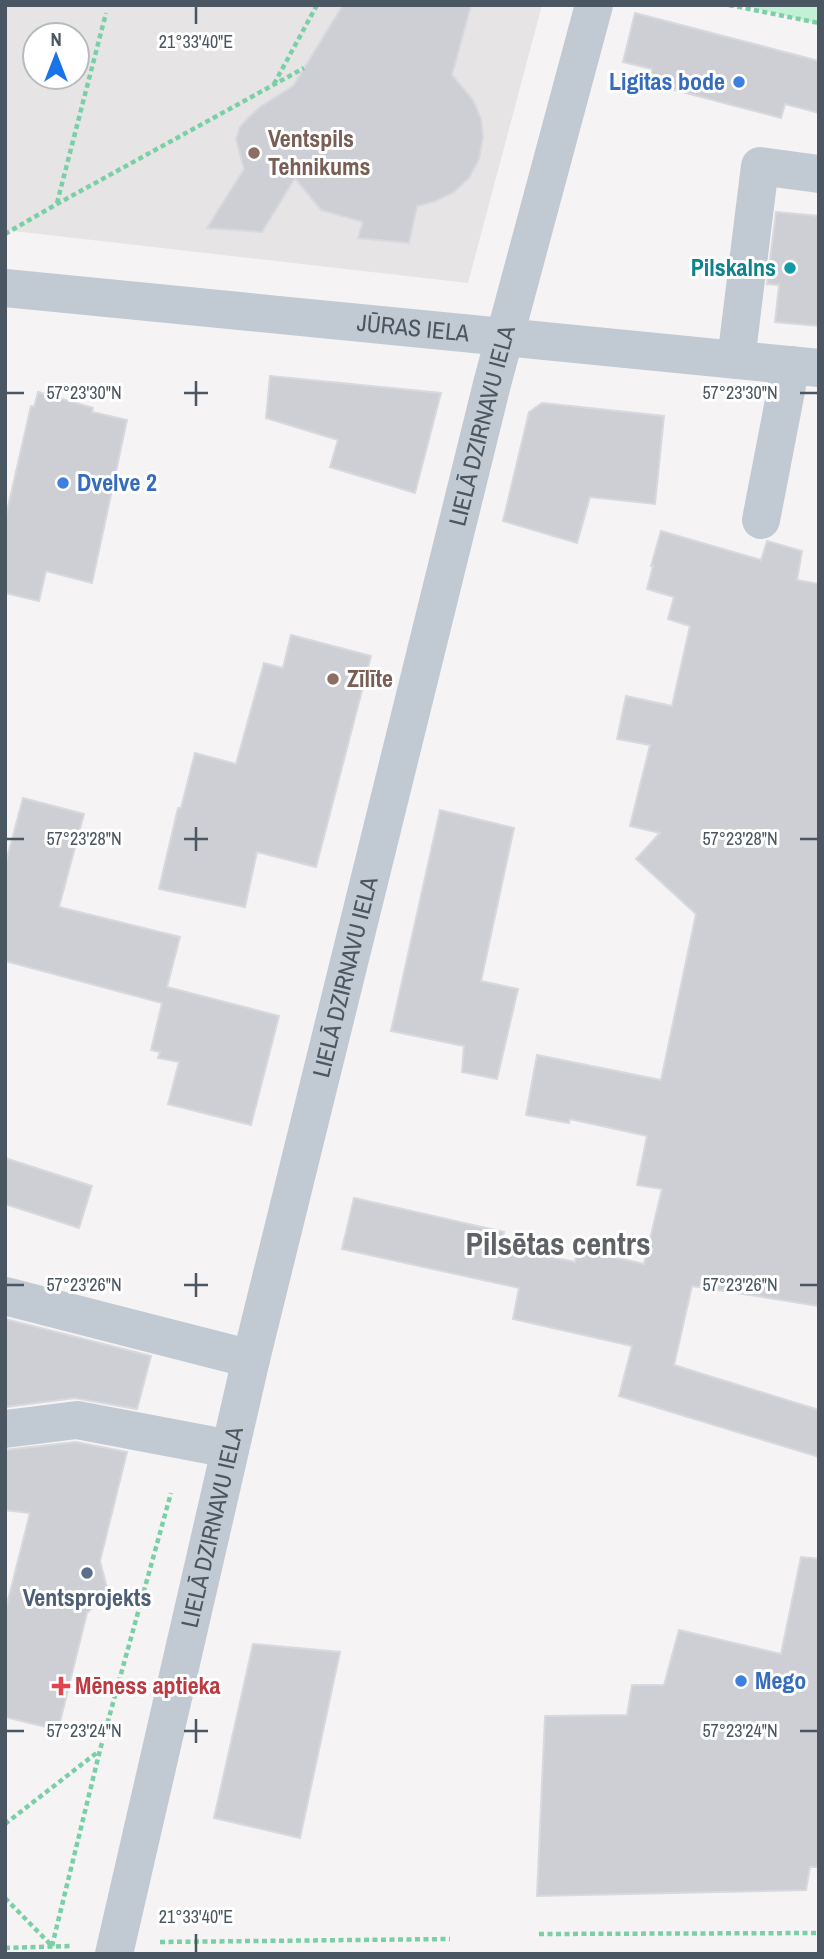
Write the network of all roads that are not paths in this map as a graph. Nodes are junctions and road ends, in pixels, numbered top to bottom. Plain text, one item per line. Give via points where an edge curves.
1 (594, 5) edge
2 (819, 174) edge
3 (5, 288) edge
4 (505, 338) junction
5 (736, 360) junction
6 (805, 366) edge
7 (761, 520) dead end
8 (5, 1296) edge
9 (251, 1359) junction
10 (5, 1429) edge
11 (230, 1448) junction
12 (114, 1954) edge

1 - 4 street, LIELĀ DZIRNAVU IELA
2 - 5 street via 760,166
3 - 4 street, JŪRAS IELA
4 - 5 street, JŪRAS IELA
4 - 9 street, LIELĀ DZIRNAVU IELA
5 - 6 street, JŪRAS IELA
6 - 7 street
8 - 9 street
9 - 11 street, LIELĀ DZIRNAVU IELA
10 - 11 street via 77,1420
11 - 12 street, LIELĀ DZIRNAVU IELA

